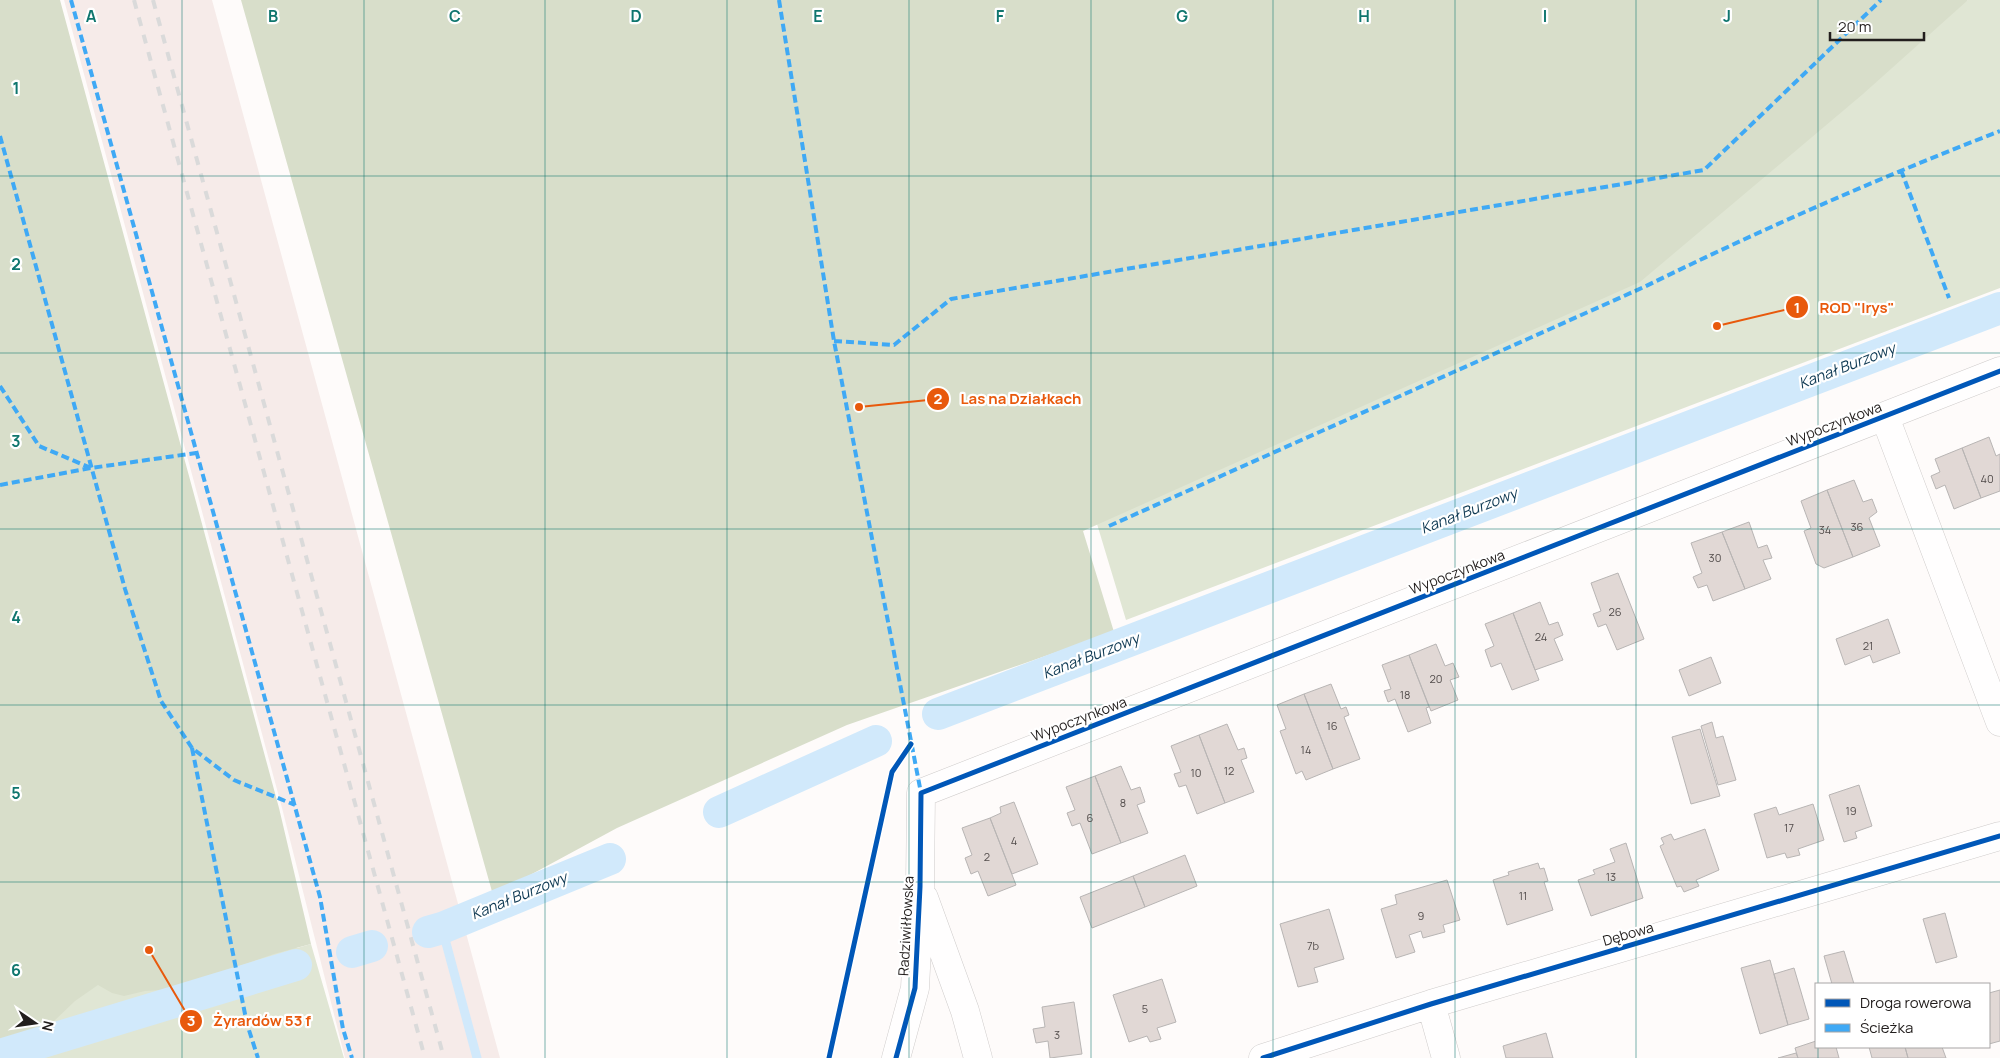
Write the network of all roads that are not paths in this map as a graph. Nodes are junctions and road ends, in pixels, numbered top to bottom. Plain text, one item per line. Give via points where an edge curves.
1 (2000, 371) edge
2 (1885, 416) junction
3 (2000, 722) edge
4 (921, 793) joint
5 (2000, 836) edge
6 (920, 887) junction
7 (1431, 1004) junction
8 (896, 1058) edge
9 (978, 1058) edge
10 (1263, 1058) edge
11 (1446, 1058) edge

1 - 2 street, Wypoczynkowa
2 - 3 street, Wypoczynkowa
2 - 4 street, Wypoczynkowa
4 - 6 street, Radziwiłłowska
5 - 7 street, Dębowa
6 - 8 street, Radziwiłłowska via 914,988
6 - 9 street, Radziwiłłowska via 965,1011
7 - 10 street, Dębowa
7 - 11 street

